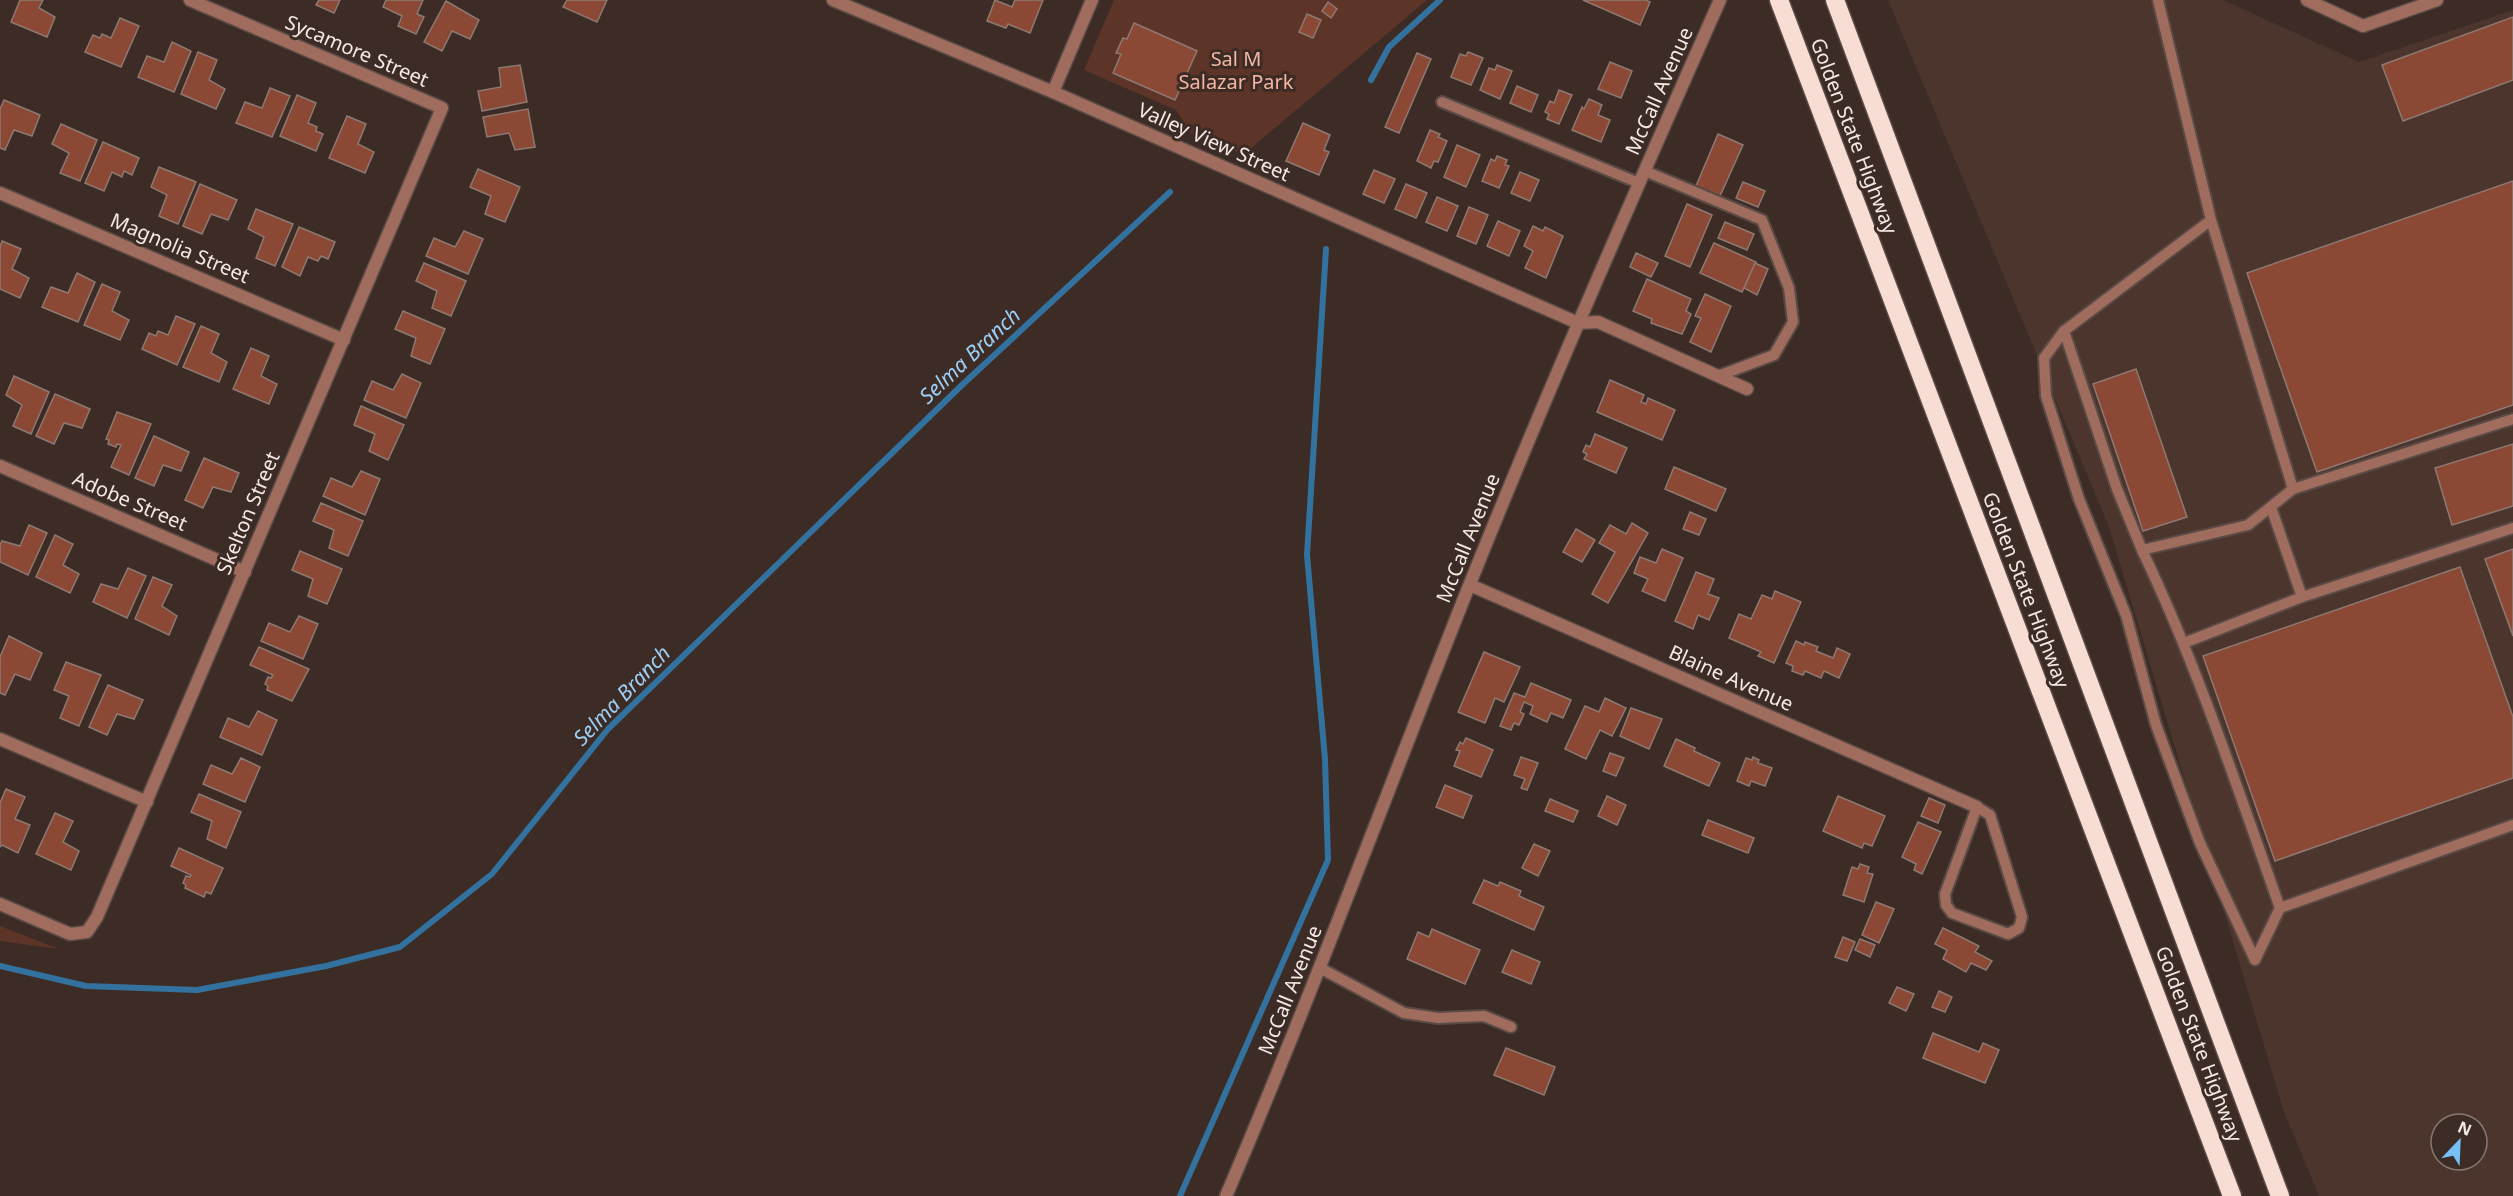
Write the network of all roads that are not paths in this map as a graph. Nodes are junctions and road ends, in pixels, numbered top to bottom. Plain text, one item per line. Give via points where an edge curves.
1 (190, 0) edge
2 (833, 0) edge
3 (1092, 0) edge
4 (1720, 0) edge
5 (1779, 0) edge
6 (1835, 0) edge
7 (2158, 0) edge
8 (2307, 0) edge
9 (2437, 0) edge
10 (1053, 92) junction
11 (1442, 102) dead end
12 (442, 108) joint
13 (1645, 171) junction
14 (1639, 183) junction
15 (0, 193) edge
16 (2211, 220) junction
17 (1578, 323) junction
18 (2064, 331) junction
19 (344, 340) junction
20 (1718, 376) junction
21 (1747, 388) dead end
22 (2513, 419) edge
23 (0, 466) edge
24 (2293, 489) junction
25 (2271, 507) junction
26 (2513, 528) edge
27 (2142, 550) junction
28 (245, 572) junction
29 (1470, 585) junction
30 (2302, 597) junction
31 (2184, 643) junction
32 (0, 739) edge
33 (147, 802) junction
34 (1977, 807) junction
35 (2513, 825) edge
36 (0, 904) edge
37 (2280, 908) junction
38 (1320, 968) junction
39 (1511, 1027) dead end
40 (1226, 1196) edge
41 (2232, 1196) edge
42 (2280, 1196) edge

1 - 12 street, Sycamore Street
2 - 10 street, Valley View Street
3 - 10 street
4 - 13 street, McCall Avenue
5 - 41 highway, Golden State Highway
6 - 42 highway, Golden State Highway
7 - 16 lane
8 - 9 street via 2363,26
10 - 17 street, Valley View Street
11 - 14 lane
12 - 19 street, Skelton Street
13 - 14 street, McCall Avenue
13 - 20 lane via 1762,220 1789,288 1793,322 1774,355
14 - 17 street, McCall Avenue
15 - 19 street, Magnolia Street
16 - 18 lane
16 - 24 lane
17 - 20 street, Valley View Street via 1599,322
17 - 29 street, McCall Avenue
18 - 27 lane via 2117,489
18 - 37 lane via 2044,358 2046,396 2079,499 2126,615 2156,725 2200,843 2255,960
19 - 28 street, Skelton Street
20 - 21 street, Valley View Street
22 - 24 lane
23 - 28 street, Adobe Street
24 - 25 lane
25 - 27 lane via 2248,525
25 - 30 lane
26 - 30 lane
27 - 31 lane
28 - 33 street, Skelton Street
29 - 34 street, Blaine Avenue
29 - 38 street, McCall Avenue
30 - 31 lane
31 - 37 lane
32 - 33 street
33 - 36 street, Skelton Street via 87,932 70,934
34 - 34 lane via 1945,894 1946,905 1952,913 2008,934 2019,928 2022,916 1990,815
35 - 37 lane
38 - 39 lane via 1404,1013 1438,1018 1484,1016
38 - 40 street, McCall Avenue

